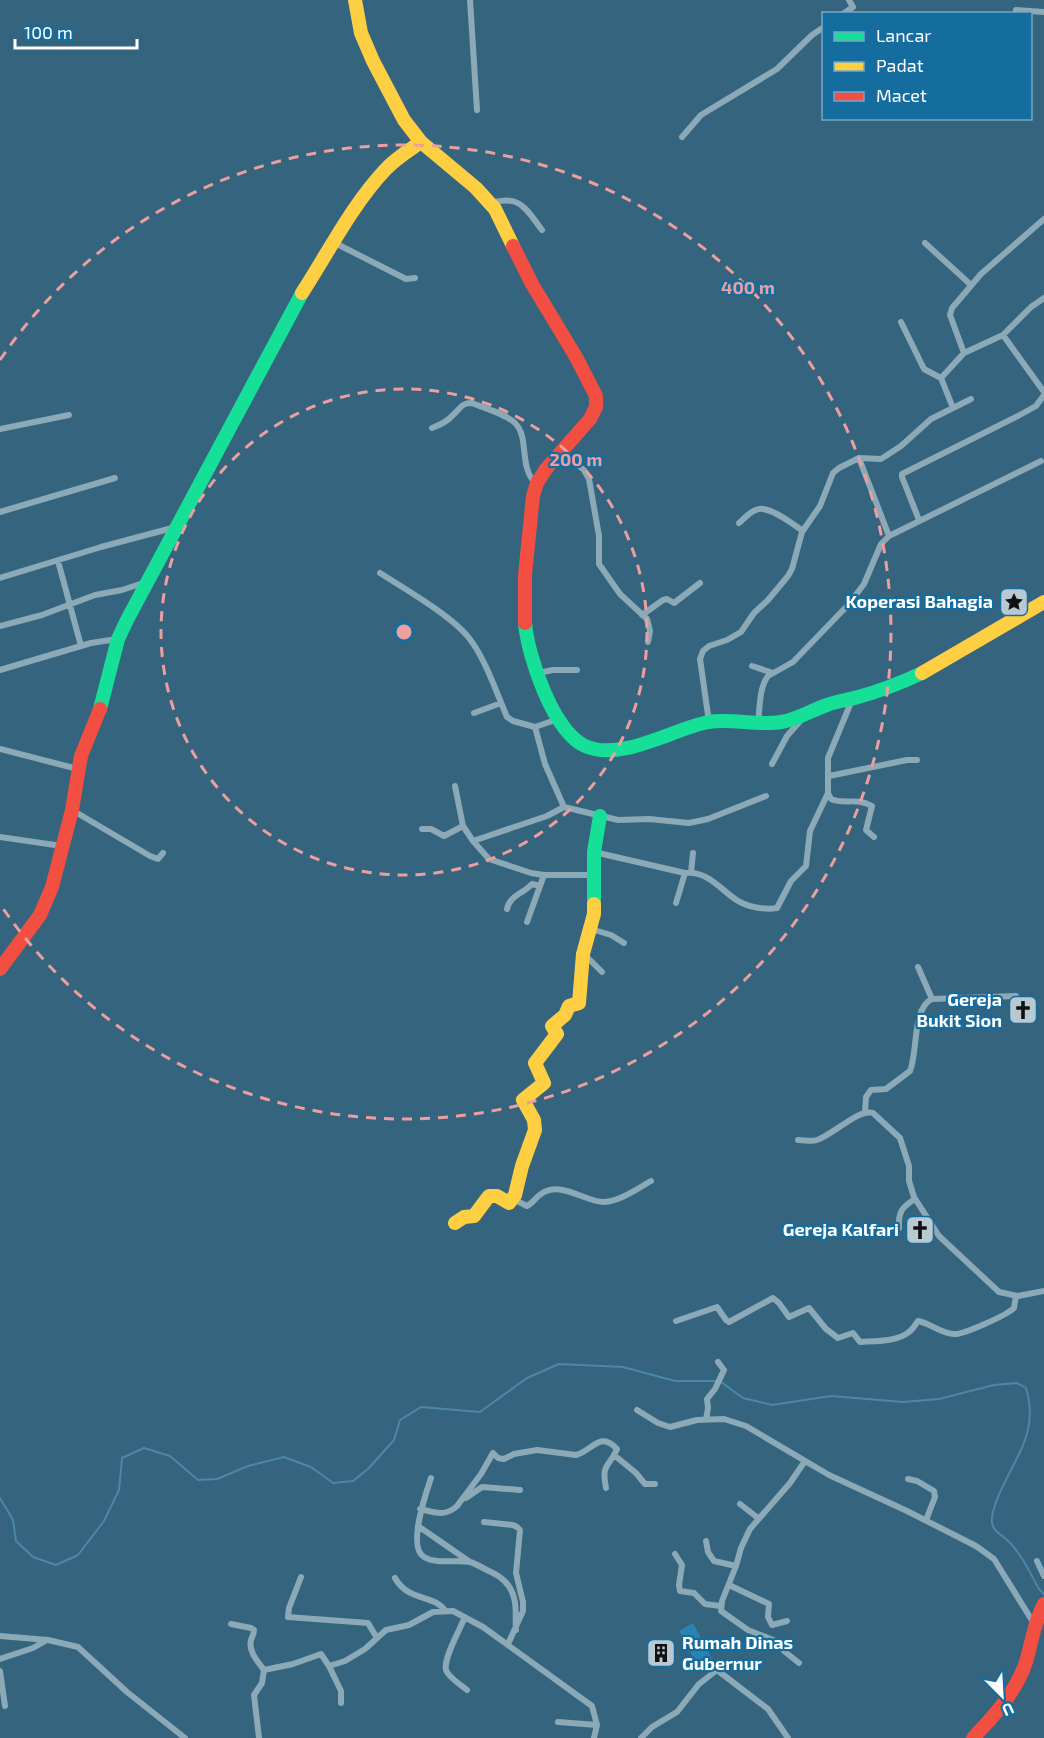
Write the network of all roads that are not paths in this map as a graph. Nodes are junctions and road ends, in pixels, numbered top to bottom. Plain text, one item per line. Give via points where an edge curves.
1 (355, 0) edge
2 (470, 0) edge
3 (849, 0) edge
4 (1016, 10) dead end
5 (846, 12) edge
6 (1044, 12) edge
7 (822, 28) edge
8 (477, 110) dead end
9 (682, 137) dead end
10 (421, 142) junction
11 (490, 203) junction
12 (1044, 219) edge
13 (542, 230) dead end
14 (334, 243) junction
15 (926, 243) dead end
16 (415, 278) dead end
17 (971, 285) junction
18 (1044, 298) edge
19 (900, 322) dead end
20 (1003, 335) junction
21 (964, 353) junction
22 (940, 378) junction
23 (1044, 394) edge
24 (971, 399) dead end
25 (953, 408) junction
26 (69, 415) dead end
27 (432, 428) dead end
28 (0, 429) edge
29 (561, 452) junction
30 (859, 458) junction
31 (1041, 461) dead end
32 (115, 478) dead end
33 (537, 484) junction
34 (0, 512) edge
35 (919, 520) junction
36 (739, 523) dead end
37 (177, 527) junction
38 (803, 531) junction
39 (889, 536) junction
40 (58, 561) junction
41 (380, 573) dead end
42 (0, 578) edge
43 (149, 581) junction
44 (700, 583) dead end
45 (1044, 602) edge
46 (68, 605) junction
47 (642, 615) junction
48 (0, 627) edge
49 (118, 639) junction
50 (648, 642) dead end
51 (81, 646) junction
52 (752, 666) dead end
53 (0, 670) edge
54 (577, 670) dead end
55 (774, 673) junction
56 (537, 674) junction
57 (852, 699) junction
58 (501, 703) junction
59 (474, 713) dead end
60 (807, 715) junction
61 (559, 719) junction
62 (709, 722) junction
63 (758, 724) junction
64 (535, 727) junction
65 (0, 748) edge
66 (917, 760) dead end
67 (772, 764) dead end
68 (78, 769) junction
69 (829, 776) junction
70 (455, 786) dead end
71 (828, 793) junction
72 (766, 796) dead end
73 (564, 807) junction
74 (72, 810) junction
75 (600, 816) junction
76 (463, 826) junction
77 (422, 829) dead end
78 (0, 837) edge
79 (874, 837) dead end
80 (474, 841) junction
81 (62, 847) junction
82 (594, 852) junction
83 (163, 853) dead end
84 (693, 853) dead end
85 (688, 873) junction
86 (544, 875) junction
87 (593, 875) junction
88 (540, 886) junction
89 (676, 903) dead end
90 (507, 909) dead end
91 (526, 922) dead end
92 (591, 928) junction
93 (624, 943) dead end
94 (583, 954) junction
95 (918, 967) dead end
96 (0, 969) edge
97 (602, 972) dead end
98 (1016, 996) dead end
99 (932, 999) junction
100 (865, 1112) junction
101 (798, 1140) dead end
102 (651, 1181) dead end
103 (513, 1199) junction
104 (915, 1199) junction
105 (455, 1223) dead end
106 (899, 1228) dead end
107 (1044, 1291) edge
108 (1016, 1296) junction
109 (676, 1321) dead end
110 (718, 1362) dead end
111 (637, 1410) dead end
112 (705, 1420) junction
113 (614, 1455) junction
114 (805, 1461) junction
115 (431, 1478) dead end
116 (908, 1479) dead end
117 (656, 1484) dead end
118 (606, 1488) dead end
119 (520, 1490) dead end
120 (740, 1504) dead end
121 (457, 1506) junction
122 (420, 1509) junction
123 (758, 1518) junction
124 (926, 1520) junction
125 (484, 1522) dead end
126 (418, 1526) junction
127 (706, 1541) dead end
128 (675, 1554) dead end
129 (1037, 1561) dead end
130 (470, 1562) junction
131 (736, 1566) junction
132 (300, 1576) dead end
133 (1044, 1576) edge
134 (395, 1578) dead end
135 (729, 1585) junction
136 (720, 1606) junction
137 (445, 1611) junction
138 (1039, 1614) edge
139 (465, 1617) junction
140 (787, 1621) dead end
141 (231, 1624) dead end
142 (516, 1630) junction
143 (0, 1636) edge
144 (377, 1638) junction
145 (48, 1640) junction
146 (508, 1644) junction
147 (0, 1659) edge
148 (800, 1664) dead end
149 (329, 1666) junction
150 (264, 1670) junction
151 (0, 1671) edge
152 (466, 1690) dead end
153 (340, 1703) dead end
154 (5, 1706) dead end
155 (558, 1722) dead end
156 (597, 1725) junction
157 (185, 1738) edge
158 (259, 1738) edge
159 (594, 1738) edge
160 (641, 1738) edge
161 (788, 1738) edge
162 (973, 1738) edge

1 - 10 street via 361,33 373,61 404,120
2 - 8 street
3 - 5 street via 853,7
4 - 6 street
7 - 9 street via 777,69 701,115
10 - 11 street
10 - 14 street via 400,154 384,171
11 - 13 street via 514,200
11 - 29 street via 596,396 594,415
12 - 17 street
14 - 16 street via 406,279
14 - 37 street via 297,302
15 - 17 street
17 - 21 street via 950,312
18 - 20 street
19 - 22 street via 924,369
20 - 21 street
20 - 23 street
21 - 22 street
22 - 25 street
23 - 35 street via 1036,406 902,474
24 - 25 street
25 - 30 street via 931,419 880,459
26 - 28 street
27 - 33 street via 466,403 509,419 519,428 526,467
29 - 33 street
29 - 47 street via 584,470 589,479 600,536 601,568
30 - 38 street via 834,473 820,506
30 - 39 street
31 - 35 street
32 - 34 street
33 - 56 street via 524,606
35 - 39 street
36 - 38 street via 753,511 764,509
37 - 40 street
37 - 43 street
38 - 62 street via 792,569 745,628 703,651 700,659
39 - 55 street via 881,544 856,596 793,662
40 - 42 street
40 - 46 street
41 - 58 street via 467,636
43 - 46 street
43 - 49 street
44 - 47 street via 674,603 663,600
45 - 57 street via 898,684
46 - 48 street
46 - 51 street
47 - 50 street via 649,623
49 - 51 street
49 - 68 street via 98,719
51 - 53 street
52 - 55 street
54 - 56 street
55 - 63 street via 763,684
56 - 61 street
57 - 60 street via 825,705
57 - 69 street via 828,758
58 - 59 street
58 - 64 street via 513,722
60 - 63 street
60 - 67 street via 787,736
61 - 62 street via 577,742 600,750 630,746
61 - 64 street
62 - 63 street
64 - 73 street via 544,764
65 - 68 street
66 - 69 street
68 - 74 street
69 - 71 street
70 - 76 street
71 - 79 street via 834,801 856,800 872,806 866,830
71 - 85 street via 810,831 806,866 791,881 777,908 741,903 708,878
72 - 75 street via 689,823
73 - 75 street
73 - 80 street
74 - 81 street
74 - 83 street via 150,856 158,859
75 - 82 street
76 - 77 street via 444,836
76 - 80 street
78 - 81 street
80 - 86 street via 489,859
81 - 96 street via 46,903
82 - 85 street
82 - 87 street
84 - 85 street
85 - 89 street
86 - 87 street
86 - 88 street
87 - 92 street
88 - 90 street via 532,884 513,897
88 - 91 street
92 - 93 street
92 - 94 street
94 - 97 street
94 - 103 street via 578,1004 568,1006 565,1015 552,1026 557,1034 535,1063 543,1085 523,1100 535,1130
95 - 99 street
98 - 99 street
99 - 100 street via 923,1005 910,1071 886,1089 871,1090
100 - 101 street via 816,1140
100 - 104 street via 873,1113 900,1138
102 - 103 street via 606,1202 558,1190 542,1193 527,1206
103 - 105 street via 509,1203 497,1196 489,1197 474,1216
104 - 106 street via 901,1209
104 - 108 street via 939,1236 993,1288
107 - 108 street
108 - 109 street via 1014,1308 1005,1315 958,1334 918,1321 905,1335 866,1342 860,1342 853,1333 838,1338 809,1308 789,1317 773,1298 729,1322 717,1308
110 - 112 street via 724,1370 707,1399
111 - 112 street via 670,1427
112 - 114 street via 724,1419 746,1426
113 - 117 street via 645,1484
113 - 118 street via 604,1471
113 - 121 street via 616,1447 604,1441 580,1455 537,1450 504,1459 492,1453
114 - 123 street via 790,1484
114 - 124 street
115 - 122 street
116 - 124 street via 934,1491
119 - 121 street via 482,1487
120 - 123 street
121 - 122 street via 451,1512 439,1514
122 - 126 street
123 - 131 street via 743,1542
124 - 138 street via 988,1554
125 - 142 street via 520,1530 516,1573 524,1606
126 - 130 street
126 - 130 street via 419,1549 424,1557
127 - 131 street via 714,1561
128 - 136 street via 682,1568 680,1591 694,1593 705,1604
129 - 133 street
130 - 142 street via 501,1577 509,1587 515,1600
131 - 135 street
132 - 144 street via 288,1617 368,1623
134 - 137 street via 408,1593 440,1605
135 - 136 street
135 - 140 street via 769,1604 772,1625
136 - 148 street via 748,1630 778,1642
137 - 139 street
137 - 144 street via 386,1630
138 - 162 street via 1017,1682
139 - 146 street
139 - 152 street via 446,1658 446,1667
141 - 150 street via 254,1630 251,1649
142 - 146 street
143 - 145 street
144 - 149 street via 345,1661
145 - 147 street
145 - 157 street via 78,1647
146 - 156 street via 592,1706
149 - 150 street via 321,1654
149 - 153 street via 341,1691
150 - 158 street via 254,1695
151 - 154 street
155 - 156 street
156 - 159 street
160 - 161 street via 652,1726 677,1712 699,1684 717,1670 768,1709

